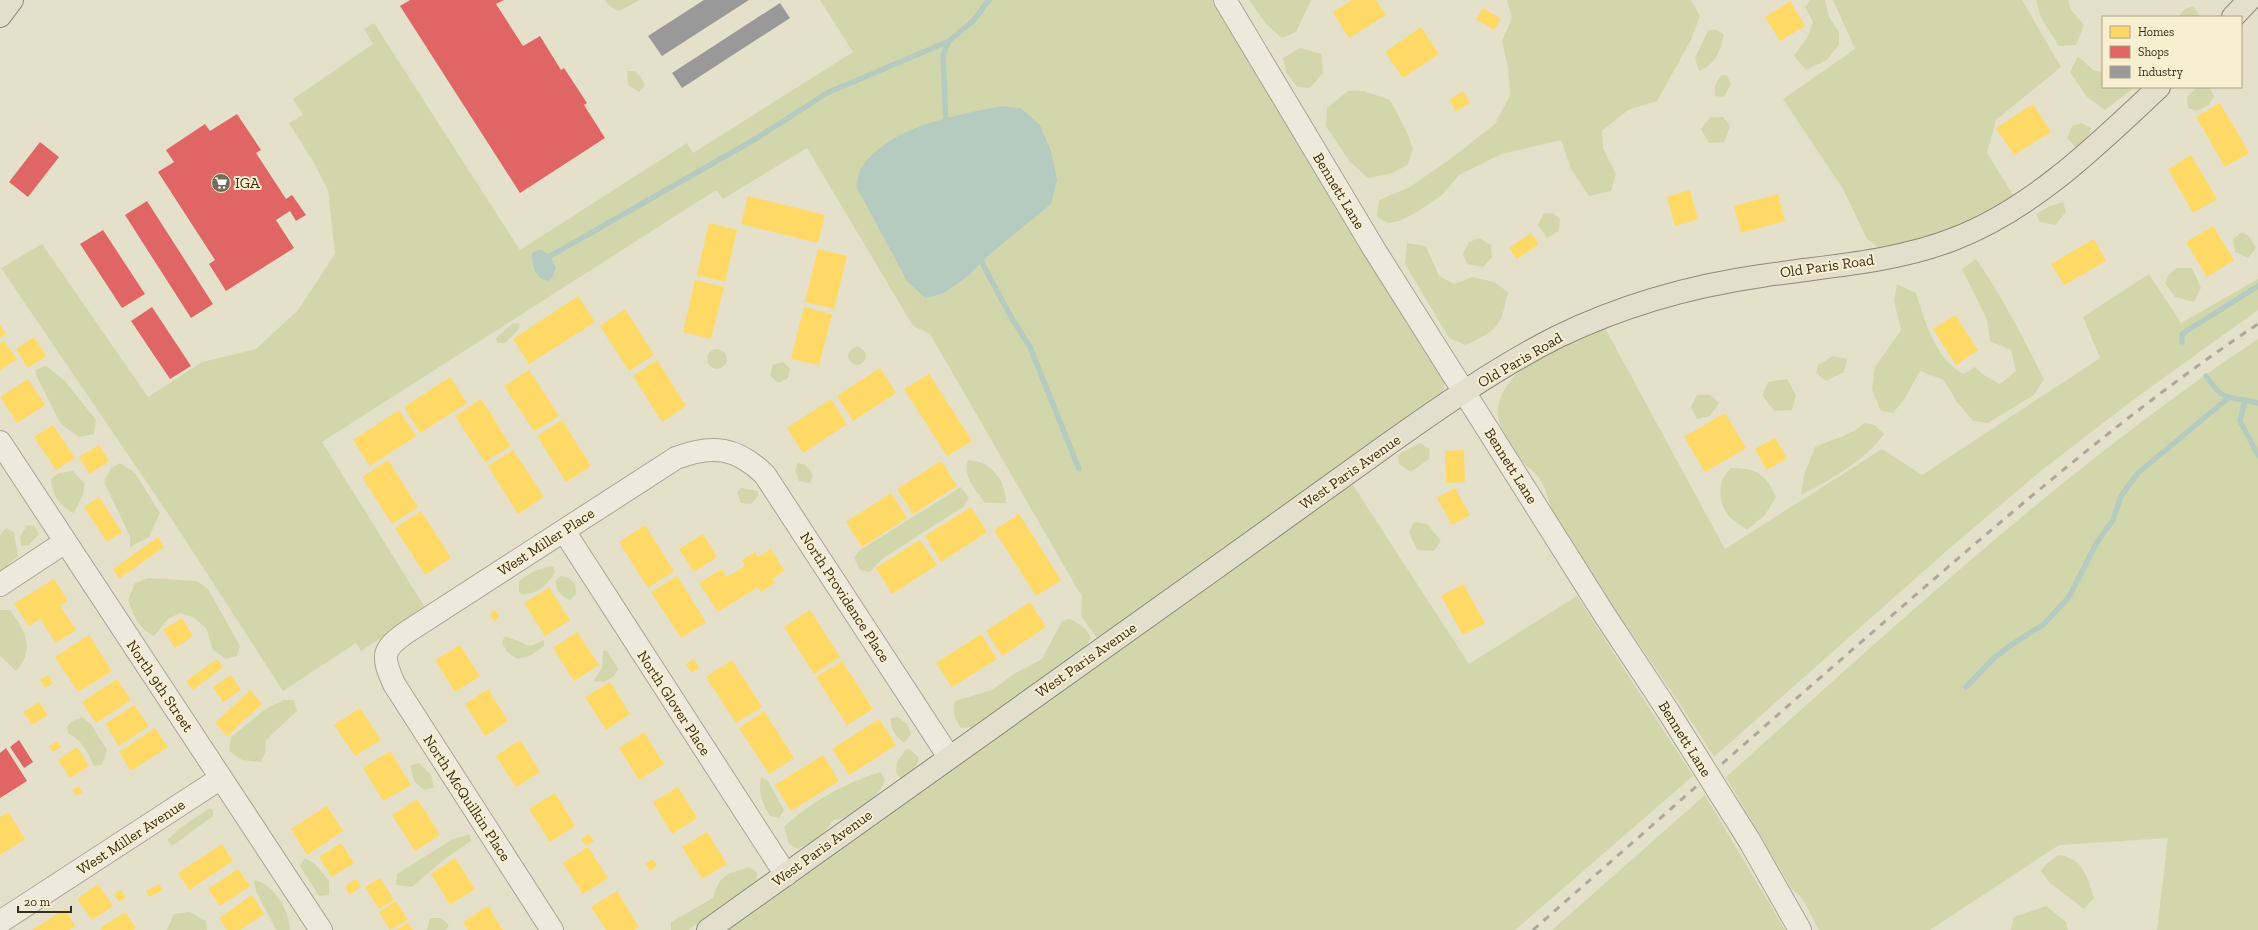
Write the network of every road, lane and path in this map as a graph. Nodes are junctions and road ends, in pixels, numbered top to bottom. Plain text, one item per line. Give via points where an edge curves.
1 (12, 0) edge
2 (1225, 0) edge
3 (2249, 0) edge
4 (0, 16) edge
5 (2234, 16) edge
6 (2158, 88) edge
7 (1465, 392) junction
8 (0, 442) edge
9 (727, 452) joint
10 (564, 531) junction
11 (65, 542) junction
12 (0, 585) edge
13 (386, 664) joint
14 (949, 757) junction
15 (221, 778) junction
16 (786, 874) junction
17 (0, 922) edge
18 (321, 930) edge
19 (552, 930) edge
20 (708, 930) edge
21 (1800, 930) edge

1 - 4 main road
2 - 7 street, Bennett Lane via 1374,249
3 - 5 main road
6 - 7 main road, Old Paris Road via 2067,170 2011,212 1984,227 1912,253 1718,283 1665,296 1593,321 1558,337 1518,358
7 - 14 main road, West Paris Avenue
7 - 21 street, Bennett Lane, bridge via 1749,840
8 - 11 street, North 9th Street
9 - 10 street, West Miller Place via 714,449 696,450 676,458
9 - 14 street, North Providence Place via 742,456 755,464 778,490
10 - 13 street, West Miller Place via 395,640 386,650
10 - 16 street, North Glover Place
11 - 12 street
11 - 15 street, North 9th Street
13 - 19 street, North McQuilkin Place via 394,684
14 - 16 main road, West Paris Avenue
15 - 17 street, West Miller Avenue
15 - 18 street, North 9th Street
16 - 20 main road, West Paris Avenue

